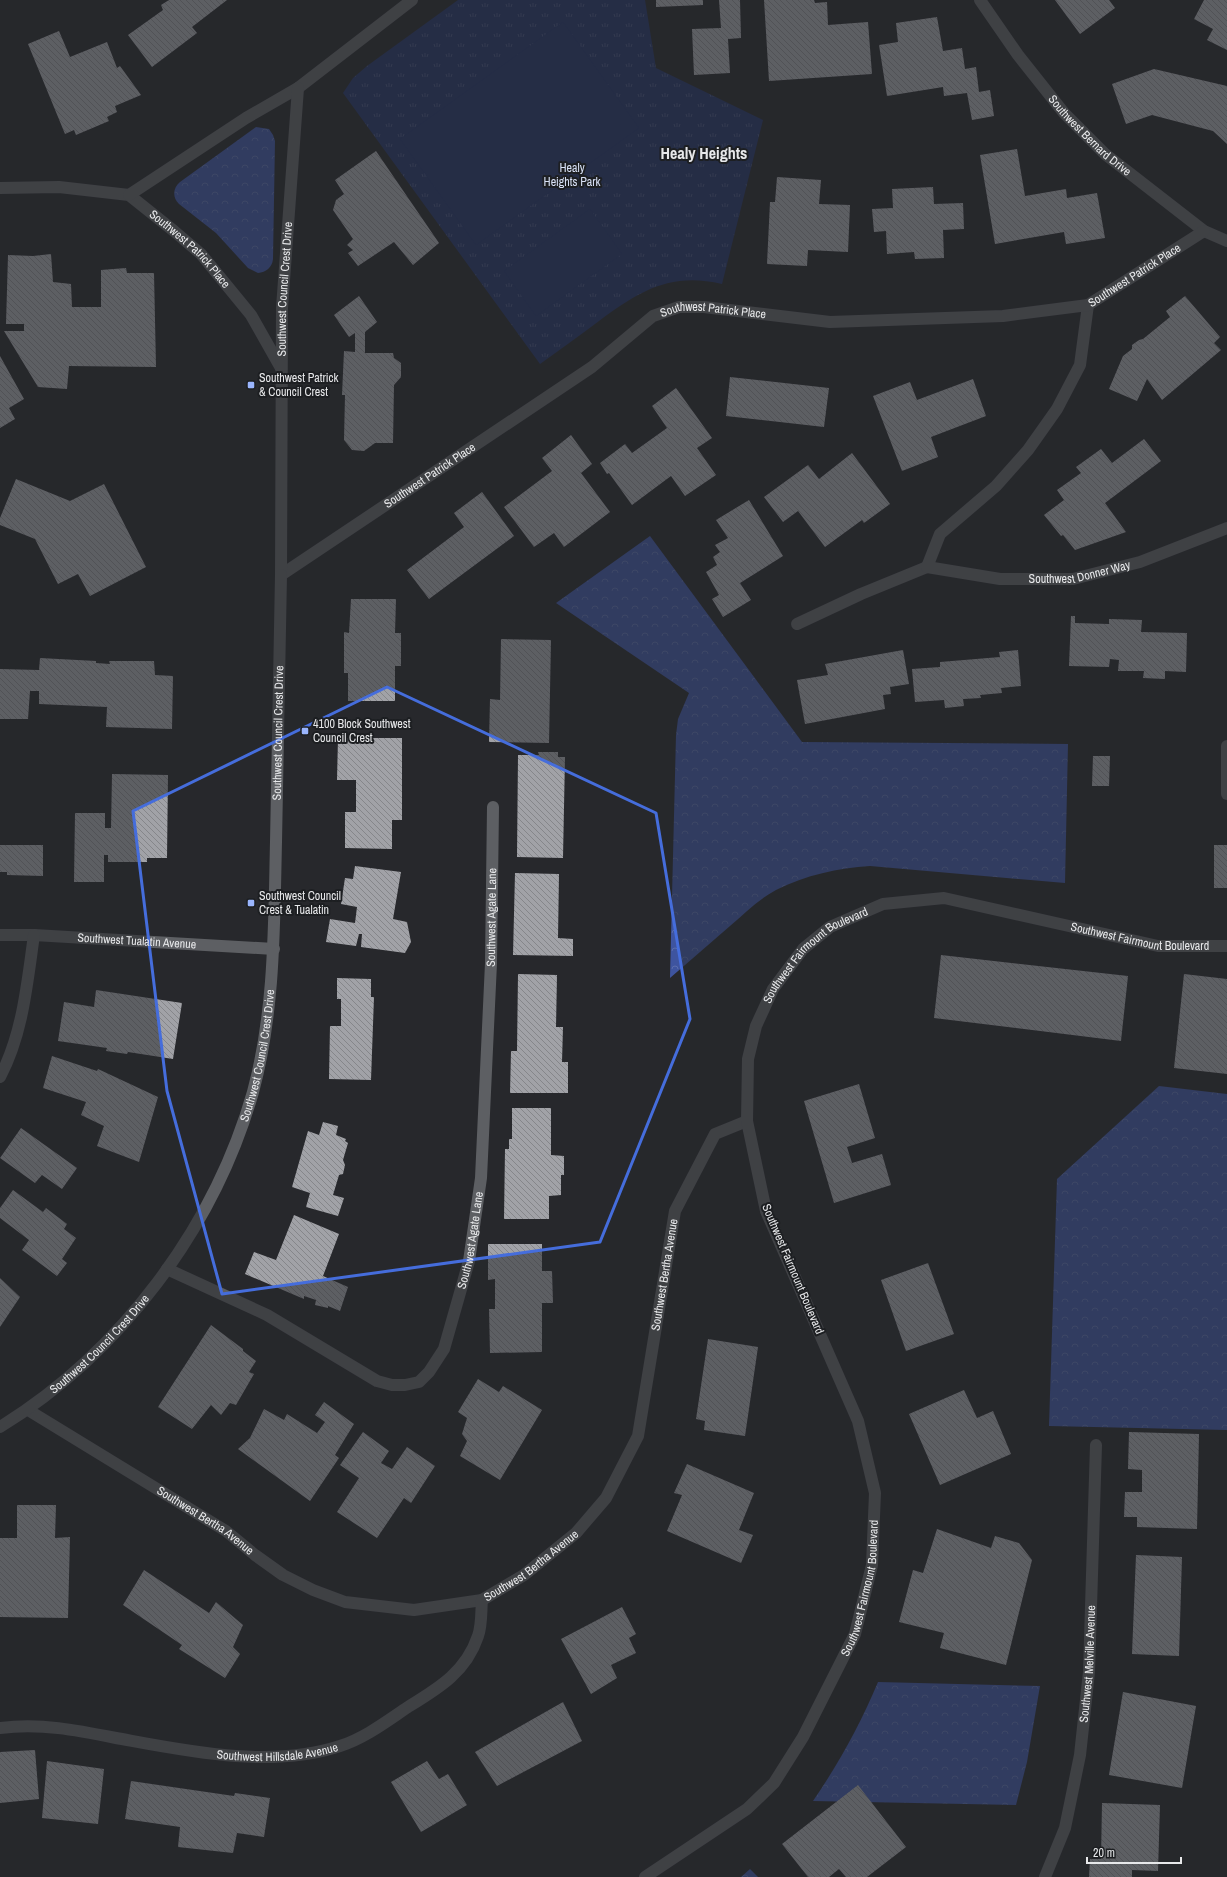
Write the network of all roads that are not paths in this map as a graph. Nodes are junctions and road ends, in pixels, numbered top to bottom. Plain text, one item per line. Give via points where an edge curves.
1 (412, 0) edge
2 (980, 0) edge
3 (298, 88) junction
4 (0, 188) edge
5 (129, 194) junction
6 (1204, 231) junction
7 (1227, 240) edge
8 (1088, 306) junction
9 (282, 370) junction
10 (1227, 528) edge
11 (927, 567) junction
12 (281, 575) junction
13 (798, 624) dead end
14 (1227, 746) edge
15 (1227, 794) edge
16 (493, 807) dead end
17 (0, 935) edge
18 (34, 935) junction
19 (1227, 946) edge
20 (274, 949) junction
21 (0, 1078) edge
22 (747, 1121) junction
23 (167, 1269) junction
24 (28, 1410) junction
25 (0, 1427) edge
26 (1096, 1445) dead end
27 (482, 1600) junction
28 (0, 1728) edge
29 (645, 1877) edge
30 (1045, 1877) edge

1 - 3 street
2 - 6 street, Southwest Bernard Drive via 1018,55 1064,113 1105,154
3 - 5 street via 246,118
3 - 9 street, Southwest Council Crest Drive via 282,308
4 - 5 street via 60,187
5 - 9 street, Southwest Patrick Place via 201,254 251,315
6 - 7 street, Southwest Bernard Drive
6 - 8 street, Southwest Patrick Place
8 - 11 street via 1080,365 1057,409 1028,450 996,486 940,534
8 - 12 street, Southwest Patrick Place via 1002,316 830,322 704,307 679,307 666,311 653,316 592,367
9 - 12 street, Southwest Council Crest Drive
10 - 11 street, Southwest Donner Way via 1140,562 1073,579 1000,579
11 - 13 street
12 - 20 street, Southwest Council Crest Drive
14 - 15 street
16 - 23 street, Southwest Agate Lane via 491,963 481,1178 469,1261 444,1348 429,1372 419,1382 405,1385 376,1381 267,1315
17 - 18 street, Southwest Tualatin Avenue
18 - 20 street, Southwest Tualatin Avenue
18 - 21 street via 19,1028
19 - 22 street, Southwest Fairmount Boulevard via 1158,946 944,898 883,904 830,927 803,949 773,989 756,1026 748,1059
20 - 23 street, Southwest Council Crest Drive via 265,1033 253,1092 236,1145 194,1231
22 - 27 street, Southwest Bertha Avenue via 715,1134 675,1211 638,1436 606,1498 576,1534 524,1575
22 - 29 street, Southwest Fairmount Boulevard via 766,1211 858,1421 875,1493 872,1565 855,1634 803,1737 774,1783 747,1809
23 - 24 street, Southwest Council Crest Drive via 118,1329 91,1356
24 - 25 street, Southwest Council Crest Drive
24 - 27 street, Southwest Bertha Avenue via 226,1531 283,1575 313,1590 345,1602 414,1610
26 - 30 street, Southwest Melville Avenue via 1089,1672 1081,1747 1065,1828
27 - 28 street, Southwest Hillsdale Avenue via 478,1635 469,1656 454,1676 360,1737 320,1752 228,1756 47,1726

